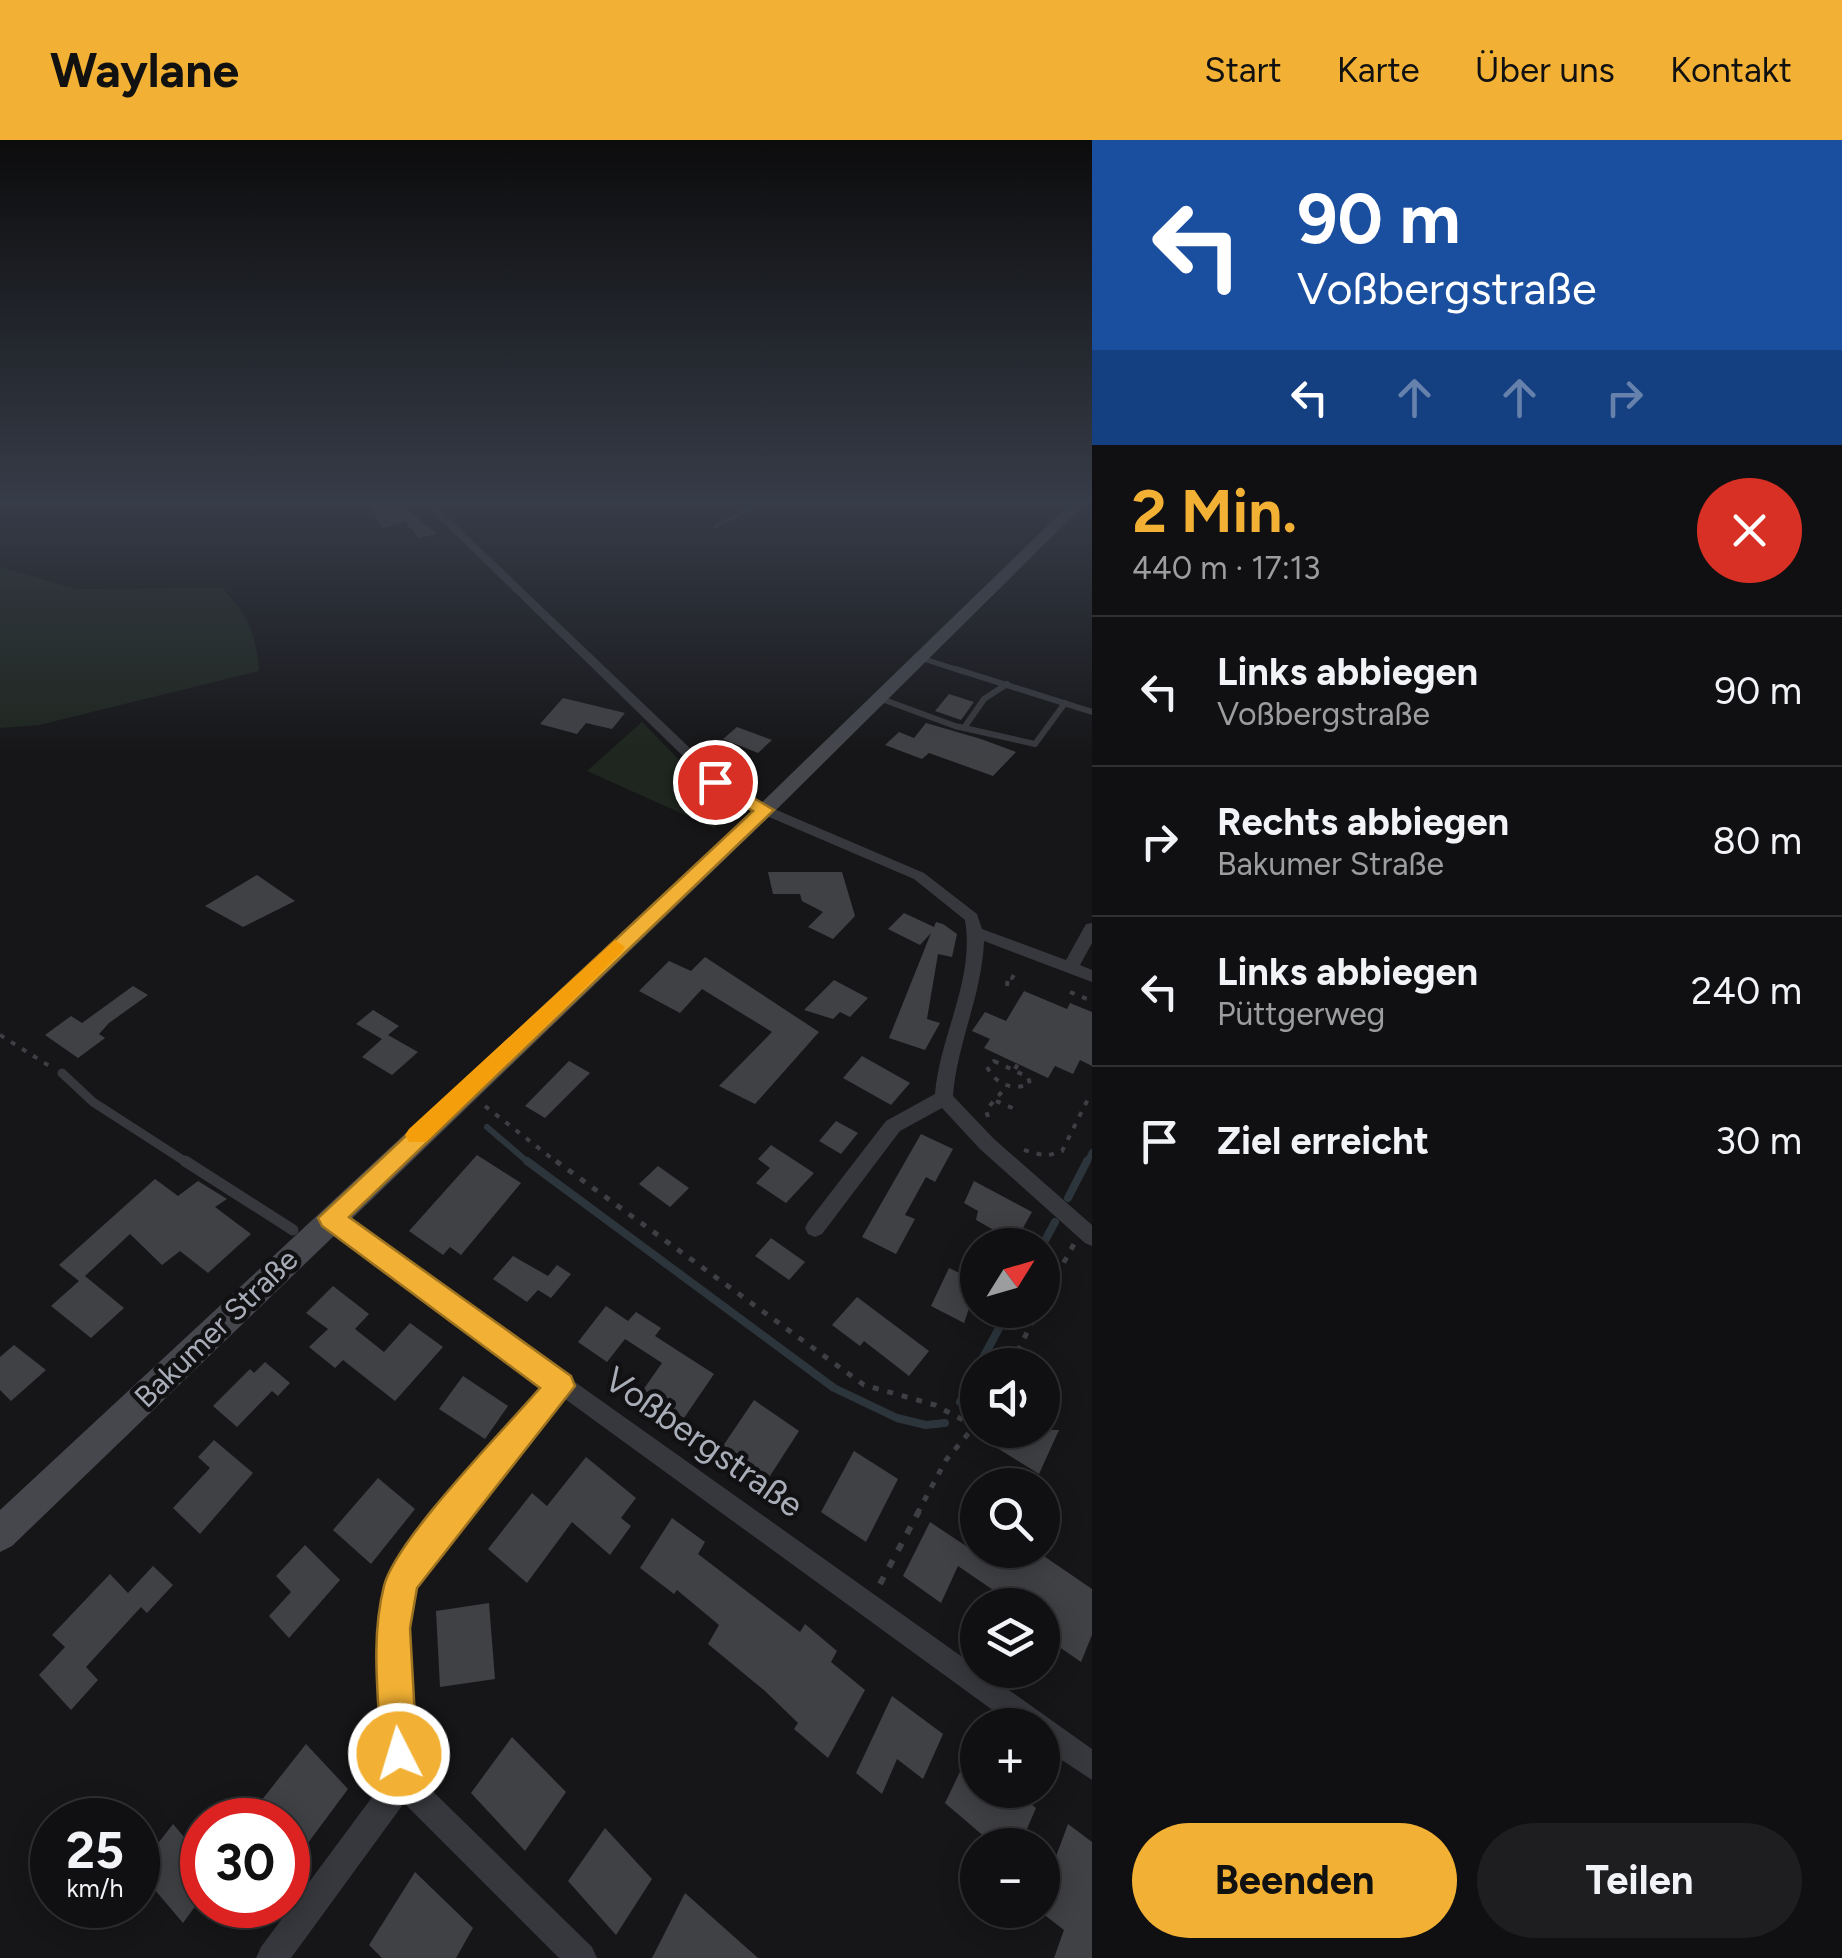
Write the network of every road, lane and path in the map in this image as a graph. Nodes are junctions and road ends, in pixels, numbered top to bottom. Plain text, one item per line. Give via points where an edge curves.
1 (512, 585) edge
2 (993, 585) edge
3 (918, 657) junction
4 (1006, 684) junction
5 (877, 697) junction
6 (1066, 703) junction
7 (1092, 712) edge
8 (964, 728) junction
9 (765, 810) junction
10 (1092, 928) edge
11 (977, 933) junction
12 (1071, 967) junction
13 (1017, 969) dead end
14 (1092, 976) edge
15 (1007, 986) dead end
16 (1070, 992) dead end
17 (1092, 1002) edge
18 (0, 1035) edge
19 (1020, 1060) dead end
20 (1015, 1068) junction
21 (62, 1074) joint
22 (1008, 1086) junction
23 (463, 1092) junction
24 (1089, 1097) dead end
25 (944, 1098) junction
26 (995, 1101) junction
27 (1015, 1109) dead end
28 (996, 1124) dead end
29 (1014, 1144) dead end
30 (331, 1218) junction
31 (815, 1228) dead end
32 (293, 1230) dead end
33 (1085, 1232) edge
34 (1060, 1270) edge
35 (561, 1386) junction
36 (960, 1416) edge
37 (960, 1443) edge
38 (0, 1534) edge
39 (869, 1605) junction
40 (1012, 1708) edge
41 (1060, 1743) edge
42 (1092, 1766) edge
43 (402, 1781) junction
44 (272, 1958) edge
45 (581, 1958) edge

1 - 9 street via 715,782
2 - 3 main road, Bakumer Straße
3 - 4 lane
3 - 5 main road, Bakumer Straße
4 - 6 lane
4 - 8 lane via 984,699
5 - 8 lane
5 - 9 main road, Bakumer Straße
6 - 7 lane
6 - 8 lane via 1035,744
9 - 11 street via 932,883 972,918
9 - 23 main road, Bakumer Straße
10 - 12 street
11 - 12 street
11 - 25 street
12 - 14 street
13 - 15 path
16 - 17 path
18 - 21 path
19 - 20 path
20 - 22 path via 1030,1084
20 - 22 path via 994,1061 987,1067
21 - 32 lane via 93,1102
22 - 26 path
23 - 30 main road, Bakumer Straße
23 - 36 path via 864,1385
24 - 29 path via 1062,1151 1046,1156
25 - 31 street via 893,1126
25 - 33 street
26 - 27 path
26 - 28 path via 986,1110
30 - 35 street, Voßbergstraße
30 - 38 main road, Bakumer Straße
33 - 34 path
35 - 39 street, Voßbergstraße
35 - 43 street via 401,1583 393,1628
37 - 39 path
39 - 40 street, Voßbergstraße
41 - 42 street
43 - 44 street
43 - 45 street

